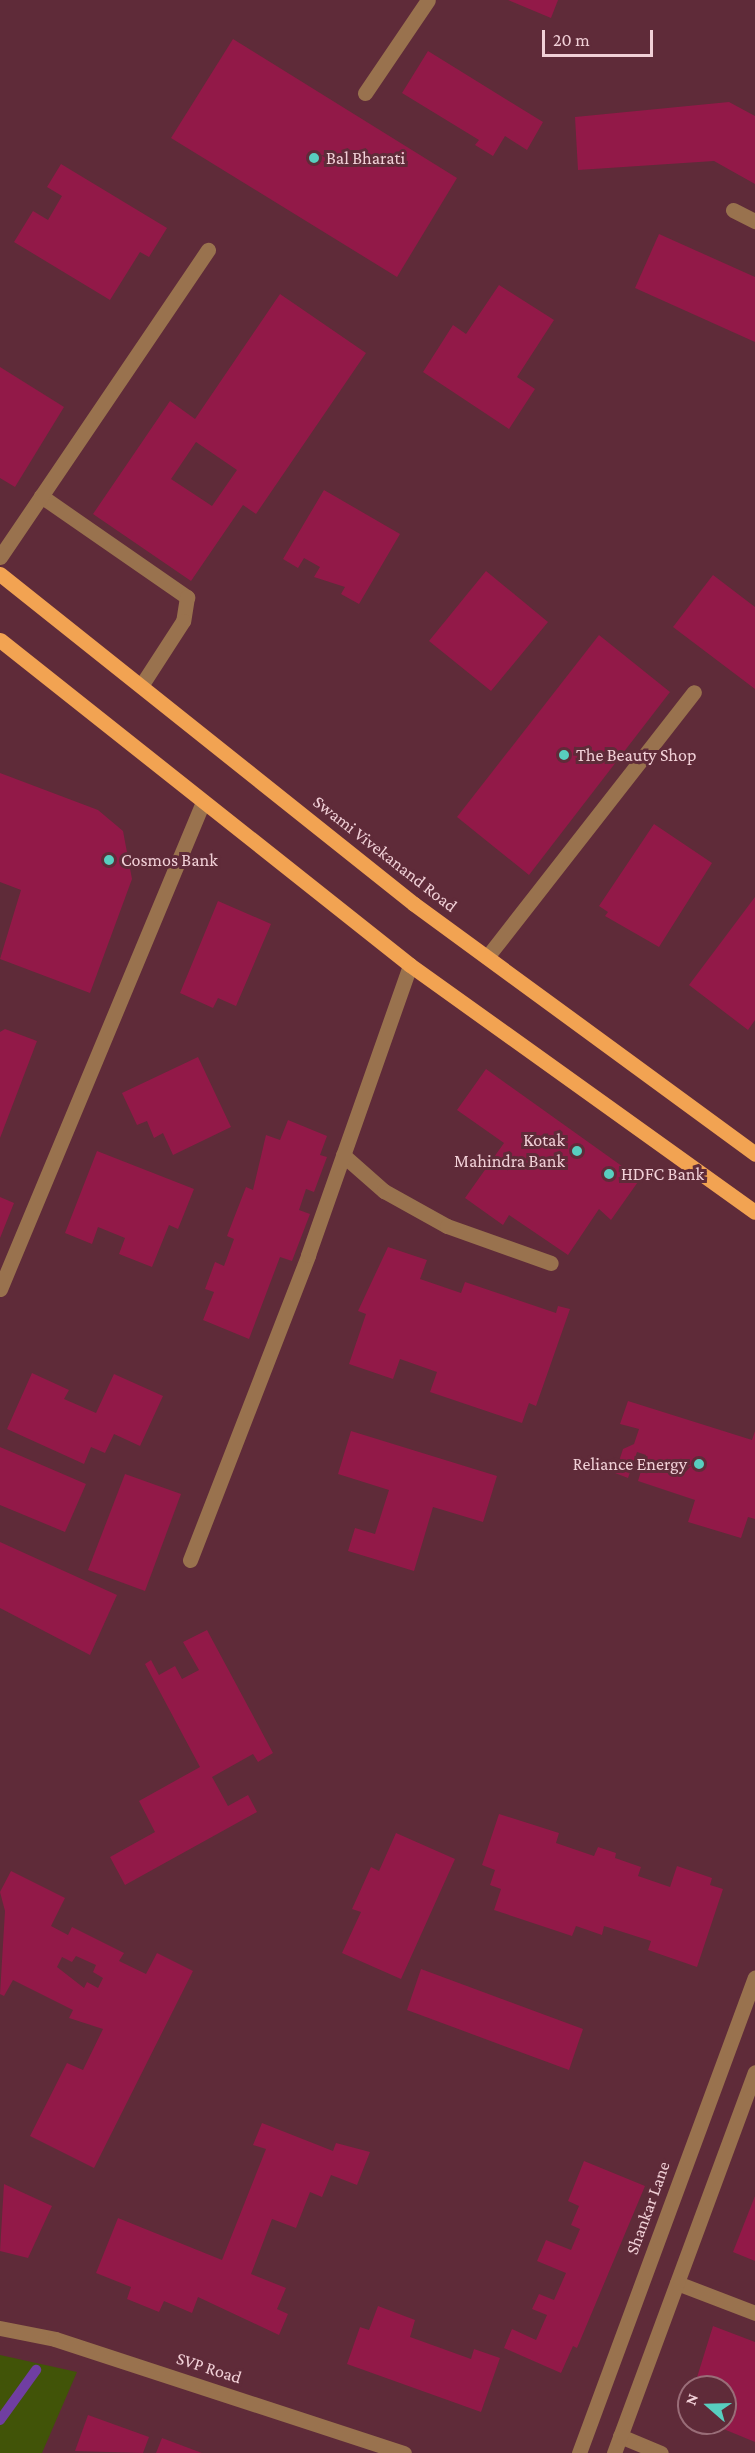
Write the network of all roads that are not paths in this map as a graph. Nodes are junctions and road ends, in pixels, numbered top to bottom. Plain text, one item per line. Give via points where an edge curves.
1 (428, 0) edge
2 (365, 93) dead end
3 (733, 210) dead end
4 (755, 221) edge
5 (208, 250) dead end
6 (41, 496) junction
7 (0, 557) edge
8 (0, 574) edge
9 (0, 640) edge
10 (141, 686) junction
11 (694, 692) dead end
12 (203, 802) junction
13 (487, 957) junction
14 (410, 965) junction
15 (755, 1154) edge
16 (343, 1155) junction
17 (755, 1212) edge
18 (551, 1263) dead end
19 (0, 1289) edge
20 (190, 1560) dead end
21 (755, 1977) edge
22 (755, 2072) edge
23 (677, 2283) junction
24 (755, 2313) edge
25 (0, 2328) edge
26 (620, 2436) junction
27 (398, 2452) edge
28 (579, 2453) edge
29 (614, 2453) edge
30 (661, 2453) edge

1 - 2 street
3 - 4 street
5 - 6 street
6 - 7 street
6 - 10 street via 187,597 183,621
8 - 10 main road, Swami Vivekanand Road
9 - 12 main road
10 - 13 main road, Swami Vivekanand Road
11 - 13 street
12 - 14 main road
12 - 19 street
13 - 15 main road, Swami Vivekanand Road
14 - 16 street
14 - 17 main road
16 - 18 street via 384,1191 447,1226
16 - 20 street
21 - 28 street, Shankar Lane
22 - 23 street
23 - 24 street
23 - 26 street
25 - 27 street, SVP Road via 55,2339
26 - 29 street
26 - 30 street

